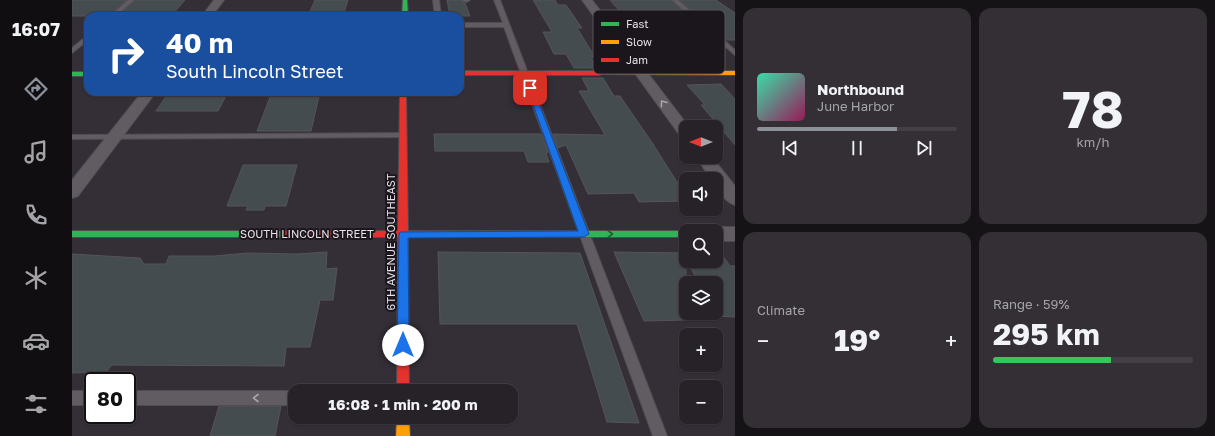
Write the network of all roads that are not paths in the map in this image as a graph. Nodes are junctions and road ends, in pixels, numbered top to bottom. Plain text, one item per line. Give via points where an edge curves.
1 (131, 0) edge
2 (219, 0) edge
3 (405, 0) edge
4 (436, 0) edge
5 (442, 0) edge
6 (464, 0) edge
7 (467, 0) edge
8 (497, 0) edge
9 (587, 0) edge
10 (675, 0) edge
11 (594, 10) edge
12 (686, 10) edge
13 (117, 12) edge
14 (210, 12) edge
15 (405, 12) edge
16 (438, 12) edge
17 (464, 25) edge
18 (506, 25) junction
19 (84, 40) edge
20 (725, 44) edge
21 (72, 51) edge
22 (735, 53) edge
23 (464, 73) edge
24 (525, 73) junction
25 (593, 73) edge
26 (72, 74) edge
27 (84, 74) edge
28 (641, 74) edge
29 (146, 96) edge
30 (403, 96) edge
31 (679, 125) edge
32 (403, 136) junction
33 (72, 137) edge
34 (114, 137) junction
35 (709, 164) edge
36 (72, 192) edge
37 (735, 199) edge
38 (72, 234) edge
39 (403, 234) junction
40 (584, 234) junction
41 (679, 234) edge
42 (723, 234) edge
43 (735, 234) edge
44 (403, 384) edge
45 (72, 398) edge
46 (84, 398) edge
47 (136, 398) edge
48 (288, 398) edge
49 (403, 424) edge
50 (403, 436) edge
51 (660, 436) edge

1 - 13 lane
2 - 14 street
3 - 15 main road
4 - 5 lane
4 - 16 lane
6 - 7 lane
8 - 18 lane
9 - 11 street
10 - 12 lane
17 - 18 lane
18 - 24 lane
19 - 21 lane
20 - 22 lane
23 - 24 main road
24 - 25 main road
24 - 40 lane
26 - 27 main road
31 -> 28 street
29 - 34 street
30 - 32 main road, 6TH AVENUE SOUTHEAST
32 - 34 lane
32 - 39 main road, 6TH AVENUE SOUTHEAST
33 - 34 lane
34 - 36 street
35 - 37 street
38 - 39 main road, SOUTH LINCOLN STREET
39 - 40 main road, SOUTH LINCOLN STREET
39 - 44 main road, 6TH AVENUE SOUTHEAST
40 -> 41 main road, SOUTH LINCOLN STREET
40 - 51 lane
42 - 43 street
45 - 46 lane
48 -> 47 lane
49 - 50 main road

